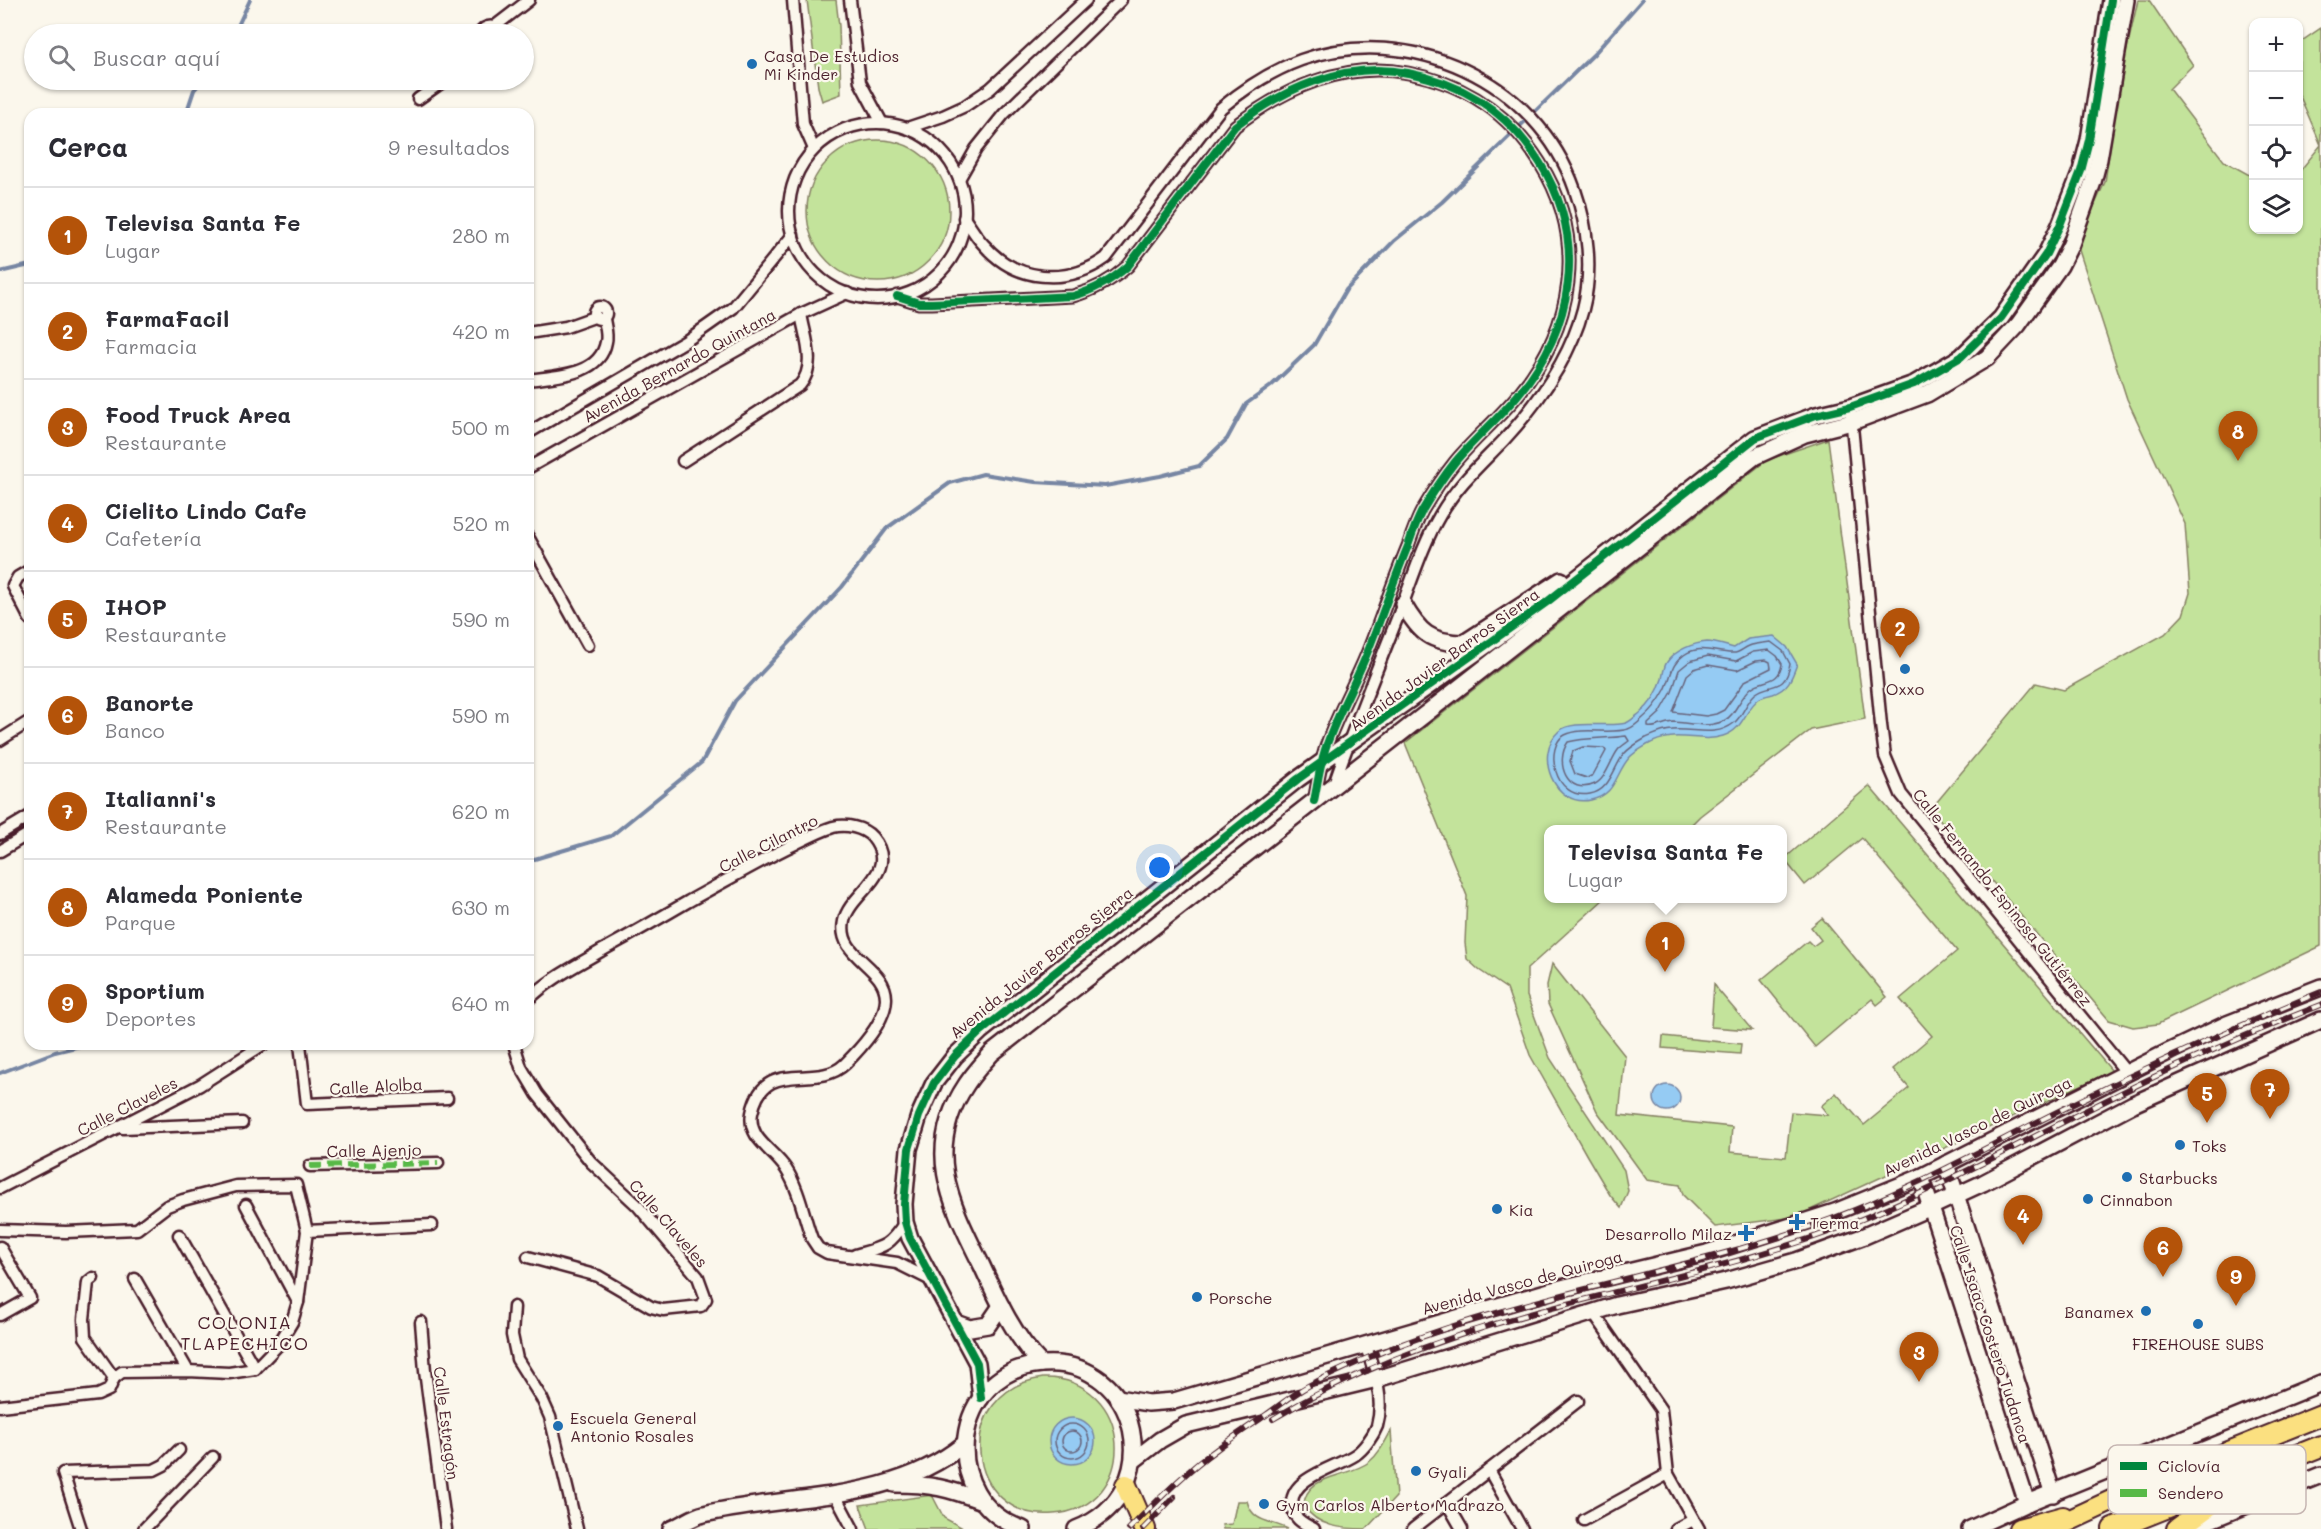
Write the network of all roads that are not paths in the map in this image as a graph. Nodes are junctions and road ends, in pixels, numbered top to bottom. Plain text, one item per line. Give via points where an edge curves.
1 (529, 0) edge
2 (794, 0) edge
3 (850, 0) edge
4 (1086, 0) edge
5 (1121, 0) edge
6 (2111, 0) edge
7 (2126, 0) edge
8 (505, 24) edge
9 (431, 90) edge
10 (418, 99) dead end
11 (882, 123) junction
12 (907, 128) junction
13 (814, 149) junction
14 (959, 179) junction
15 (964, 219) junction
16 (793, 235) junction
17 (847, 293) junction
18 (897, 296) junction
19 (801, 314) junction
20 (534, 332) edge
21 (534, 379) edge
22 (1851, 414) junction
23 (534, 430) edge
24 (683, 461) dead end
25 (534, 465) edge
26 (534, 548) edge
27 (1615, 548) junction
28 (24, 574) edge
29 (1403, 604) junction
30 (24, 607) edge
31 (588, 645) dead end
32 (24, 725) edge
33 (0, 740) edge
34 (1347, 745) junction
35 (1322, 762) junction
36 (1333, 787) junction
37 (1314, 801) junction
38 (24, 820) edge
39 (0, 834) edge
40 (24, 836) edge
41 (1, 849) edge
42 (2321, 987) edge
43 (534, 995) edge
44 (2321, 1020) edge
45 (255, 1050) edge
46 (302, 1050) edge
47 (516, 1050) edge
48 (2126, 1072) junction
49 (447, 1098) dead end
50 (242, 1123) dead end
51 (120, 1128) junction
52 (438, 1163) dead end
53 (1946, 1164) junction
54 (310, 1166) dead end
55 (1921, 1177) junction
56 (0, 1188) edge
57 (1956, 1195) junction
58 (246, 1205) dead end
59 (1932, 1207) junction
60 (905, 1222) junction
61 (432, 1225) dead end
62 (0, 1230) edge
63 (307, 1231) junction
64 (179, 1235) dead end
65 (0, 1247) edge
66 (852, 1256) junction
67 (528, 1257) dead end
68 (93, 1278) dead end
69 (135, 1280) dead end
70 (933, 1281) junction
71 (298, 1302) junction
72 (1001, 1306) junction
73 (514, 1307) dead end
74 (1593, 1312) junction
75 (0, 1316) edge
76 (421, 1322) dead end
77 (956, 1323) junction
78 (1365, 1344) junction
79 (1041, 1364) junction
80 (255, 1369) junction
81 (188, 1371) junction
82 (114, 1378) junction
83 (1377, 1379) junction
84 (2321, 1383) edge
85 (981, 1398) junction
86 (1118, 1398) junction
87 (1578, 1401) dead end
88 (0, 1406) edge
89 (2321, 1415) edge
90 (964, 1444) junction
91 (2172, 1445) edge
92 (2248, 1445) edge
93 (179, 1450) dead end
94 (213, 1457) dead end
95 (1134, 1460) junction
96 (1489, 1470) junction
97 (2108, 1472) edge
98 (1668, 1474) junction
99 (2321, 1475) edge
100 (2306, 1481) edge
101 (885, 1484) junction
102 (1126, 1485) junction
103 (834, 1493) junction
104 (2054, 1494) junction
105 (982, 1501) junction
106 (1447, 1503) junction
107 (2027, 1503) junction
108 (2108, 1503) edge
109 (2086, 1512) junction
110 (2151, 1514) edge
111 (2198, 1514) edge
112 (2225, 1514) edge
113 (1584, 1520) dead end
114 (1696, 1524) edge
115 (677, 1528) edge
116 (81, 1529) edge
117 (144, 1529) edge
118 (446, 1529) edge
119 (577, 1529) edge
120 (853, 1529) edge
121 (1023, 1529) edge
122 (1077, 1529) edge
123 (1145, 1529) edge
124 (1314, 1529) edge
125 (1413, 1529) edge
126 (1462, 1529) edge
127 (1522, 1529) edge
128 (1676, 1529) edge
129 (1970, 1529) edge
130 (2019, 1529) edge
131 (2051, 1529) edge
132 (2113, 1529) edge
133 (2177, 1529) edge
134 (2188, 1529) edge

1 - 8 street
2 - 13 street via 803,124
3 - 11 street via 861,82
4 - 12 street via 990,89 943,117
5 - 14 street via 1004,114 976,149
6 - 22 street, Avenida Javier Barros Sierra via 2081,171 2046,254 2001,318 1961,357
7 - 22 street, Avenida Javier Barros Sierra via 2099,159 2060,266 2018,325 1987,358 1927,394
9 - 10 street
11 - 12 street
11 - 13 street via 857,125 834,134
12 - 14 street via 935,145
13 - 16 street via 799,170 790,193
14 - 15 street
15 - 18 street via 955,252 940,272 920,287
15 - 29 street via 998,259 1016,269 1039,276 1079,273 1106,258 1228,101 1269,74 1302,60 1352,49 1400,49 1440,58 1480,76 1516,101 1550,139 1570,176 1583,213 1588,277 1583,307 1559,368 1536,403 1471,472 1439,516
16 - 17 street via 807,264 825,282
16 - 23 street, Avenida Bernardo Quintana via 733,308 686,341
17 - 18 street via 872,298
17 - 19 street, Avenida Bernardo Quintana
18 - 35 street via 919,303 1073,296 1091,291 1128,266 1235,126 1256,110 1311,81 1353,71 1397,71 1436,78 1472,94 1506,119 1551,181 1565,215 1568,275 1557,331 1525,387 1456,460 1421,514
19 - 24 street via 810,359 807,376 800,385
19 - 25 street, Avenida Bernardo Quintana
20 - 21 street via 599,318 607,341 601,357 582,371
22 - 27 street, Avenida Javier Barros Sierra via 1816,415 1755,438
22 - 36 street, Avenida Javier Barros Sierra via 1754,457
22 - 48 street, Calle Fernando Espinosa Gutiérrez via 1881,725 1889,769 1901,794
26 - 31 street
27 - 29 street via 1464,642 1432,638 1413,621
27 - 34 street, Avenida Javier Barros Sierra via 1547,602
28 - 30 street via 13,586
29 - 34 street
32 - 33 street
34 - 35 street, Avenida Javier Barros Sierra
34 - 36 street
35 - 37 street
35 - 60 street, Avenida Javier Barros Sierra via 980,1032 955,1056 934,1083 918,1116 909,1149
36 - 37 street, Avenida Javier Barros Sierra
37 - 72 street, Avenida Javier Barros Sierra via 992,1053 965,1085 951,1113 945,1141 946,1186
38 - 39 street
40 - 41 street
42 - 48 street, Avenida Vasco de Quiroga via 2227,1024
43 - 66 street, Calle Cilantro via 566,971 813,835 848,826 871,836 877,846 880,868 849,909 844,932 847,942 885,988 885,1013 843,1066 828,1073 770,1082 760,1091 751,1116 758,1139 786,1169 818,1248
44 - 57 street via 2133,1104
45 - 51 street, Calle Claveles via 209,1080
46 - 49 street, Calle Alolba via 307,1104
47 - 67 street, Calle Claveles via 537,1094 591,1162 637,1205 698,1277 706,1299 701,1306 663,1310 598,1276
48 - 53 street, Avenida Vasco de Quiroga
50 - 51 street
51 - 56 street, Calle Claveles
52 - 54 street, Calle Ajenjo
53 - 55 street, Avenida Vasco de Quiroga
53 - 57 street, Calle Isaac Costero Tudanca
55 - 59 street, Calle Isaac Costero Tudanca
55 - 78 street, Avenida Vasco de Quiroga via 1835,1212 1707,1253 1553,1290
57 - 59 street
57 - 104 street, Calle Isaac Costero Tudanca
58 - 71 street
59 - 74 street via 1796,1261
59 - 107 street, Calle Isaac Costero Tudanca
60 - 66 street, Calle Cilantro via 886,1246
60 - 70 street, Avenida Javier Barros Sierra
61 - 63 street
62 - 63 street via 137,1229 167,1206 183,1200 236,1186 296,1185
63 - 71 street
64 - 80 street
65 - 75 street via 30,1298
66 - 70 street, Calle Cilantro via 897,1263
68 - 82 street via 88,1282 85,1337
69 - 81 street
70 - 77 street, Avenida Javier Barros Sierra
71 - 80 street via 278,1346
72 - 77 street via 988,1325 970,1328
72 - 79 street, Avenida Javier Barros Sierra
73 - 119 street via 512,1335 517,1359 550,1417
74 - 83 street
74 - 98 street via 1661,1410
76 - 118 street, Calle Estragón
77 - 85 street, Avenida Javier Barros Sierra via 977,1363
78 - 83 street
78 - 86 street, Avenida Vasco de Quiroga via 1174,1401
79 - 85 street via 1008,1374
79 - 86 street via 1084,1371
80 - 81 street via 229,1373
81 - 82 street via 122,1372
82 - 88 street via 109,1390 98,1395
83 - 95 street via 1186,1425
83 - 124 street via 1380,1405 1376,1427 1367,1444 1356,1455 1296,1488 1292,1510 1298,1520
84 - 91 street
85 - 90 street via 969,1420
86 - 95 street via 1132,1427
87 - 96 street
89 - 92 highway
90 - 101 street via 927,1468
90 - 105 street via 968,1474
93 - 116 street via 154,1470 63,1473
94 - 117 street
95 - 102 street
96 - 106 street
96 - 127 street
97 - 104 street
98 - 113 street
98 - 114 street
99 - 100 street
101 - 103 street
101 - 105 street via 929,1484
102 - 122 street via 1106,1512
102 - 123 highway
103 - 115 street via 702,1514
103 - 120 street
104 - 107 street
105 - 121 street via 994,1513
106 - 125 street
106 - 126 street
107 - 129 street
108 - 109 highway
109 - 130 highway
109 - 131 highway
110 - 132 highway
111 - 133 highway
112 - 134 street
114 - 128 street

